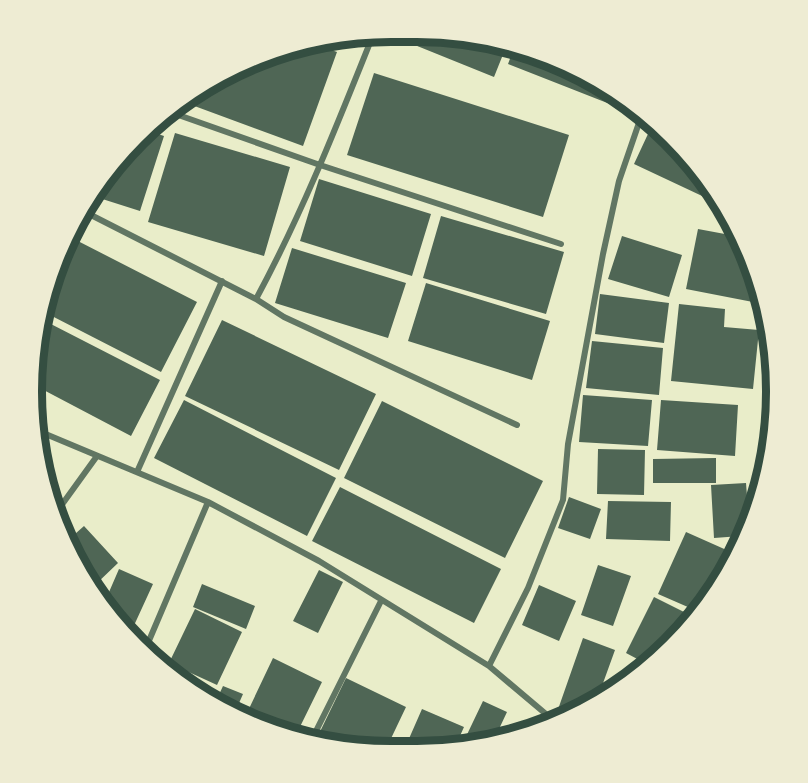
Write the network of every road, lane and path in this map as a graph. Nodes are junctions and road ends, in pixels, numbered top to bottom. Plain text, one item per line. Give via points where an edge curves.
1 (370, 43) edge
2 (178, 115) edge
3 (639, 122) edge
4 (320, 165) junction
5 (90, 215) edge
6 (561, 244) dead end
7 (222, 281) junction
8 (256, 299) junction
9 (518, 424) dead end
10 (45, 434) edge
11 (97, 456) junction
12 (137, 472) junction
13 (208, 502) junction
14 (61, 505) edge
15 (381, 601) junction
16 (148, 643) edge
17 (489, 666) junction
18 (548, 715) edge
19 (315, 732) edge

1 - 4 street
2 - 4 street
3 - 17 street via 619,181 603,254 568,444 563,500 528,588
4 - 6 street
4 - 8 street via 282,252
5 - 7 street
7 - 8 street
7 - 12 street
8 - 9 street via 284,317
10 - 11 street
11 - 12 street
11 - 14 street
12 - 13 street
13 - 15 street via 319,561
13 - 16 street
15 - 17 street
15 - 19 street
17 - 18 street

